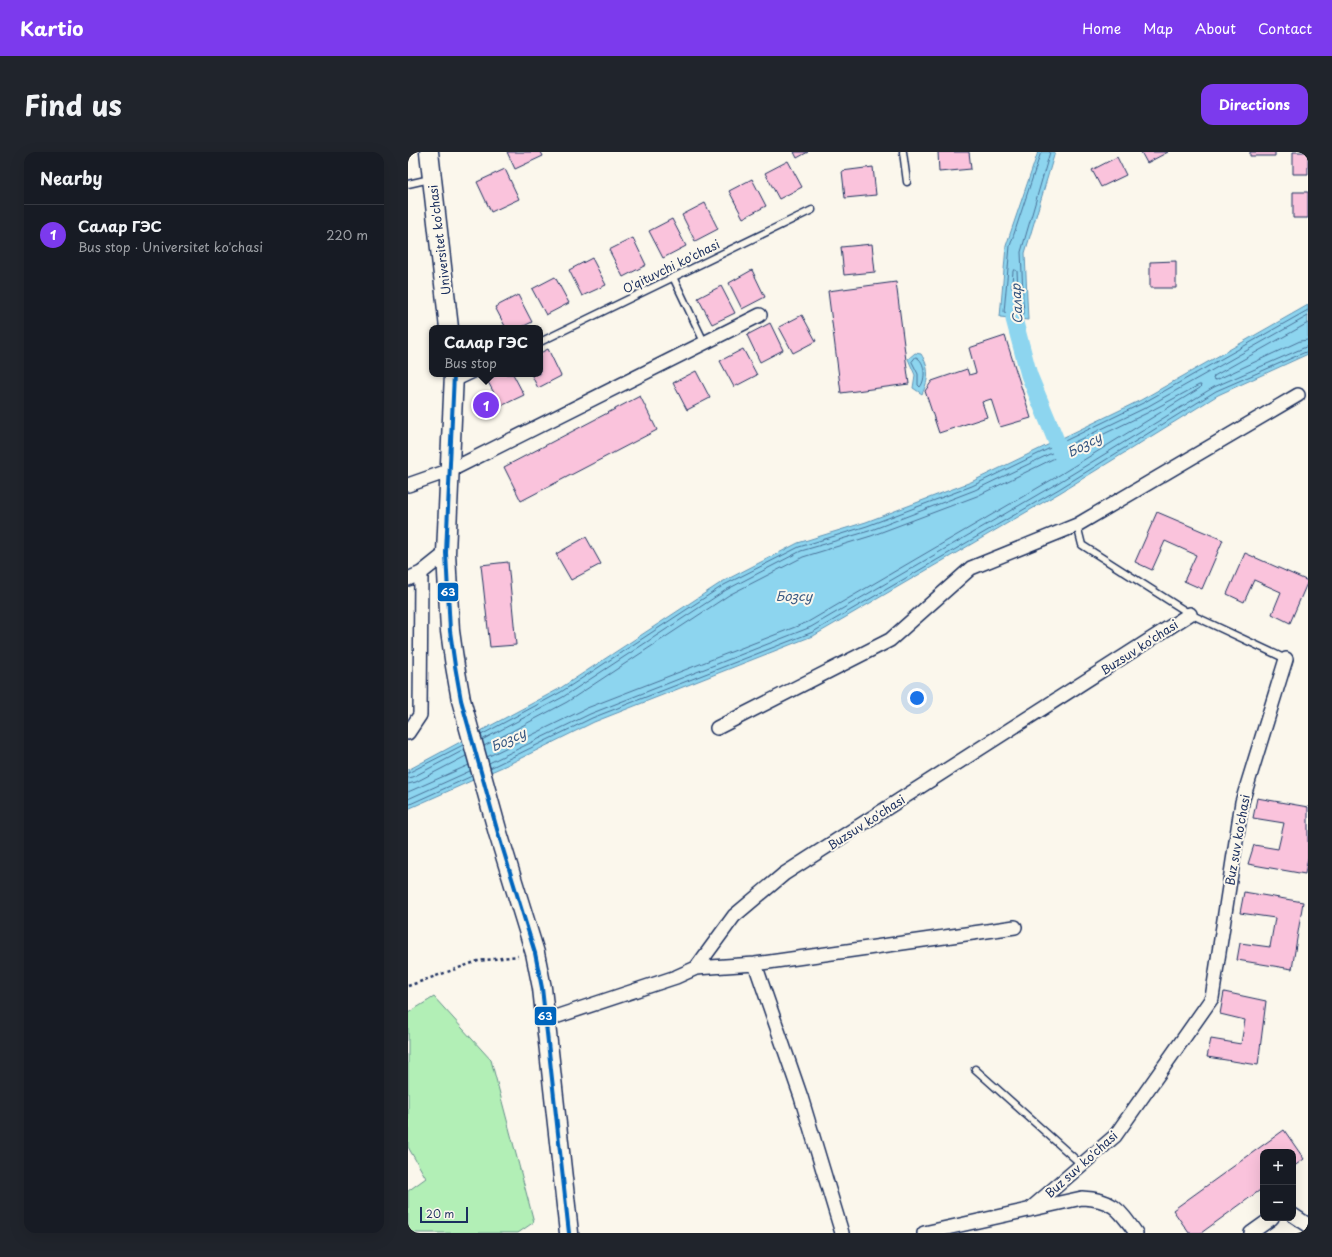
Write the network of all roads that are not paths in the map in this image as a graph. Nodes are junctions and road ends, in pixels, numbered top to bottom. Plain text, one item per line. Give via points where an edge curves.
1 (429, 152) edge
2 (903, 152) edge
3 (432, 179) junction
4 (907, 182) dead end
5 (408, 184) edge
6 (812, 210) dead end
7 (672, 277) junction
8 (760, 315) dead end
9 (449, 325) edge
10 (543, 341) edge
11 (705, 344) junction
12 (454, 379) edge
13 (1298, 395) dead end
14 (451, 470) junction
15 (408, 485) edge
16 (1077, 525) junction
17 (446, 553) junction
18 (421, 573) junction
19 (408, 579) edge
20 (1190, 614) junction
21 (1286, 659) joint
22 (717, 728) dead end
23 (408, 734) edge
24 (1015, 927) dead end
25 (755, 964) junction
26 (696, 968) junction
27 (546, 1020) junction
28 (975, 1069) dead end
29 (1082, 1165) junction
30 (1029, 1210) junction
31 (1296, 1216) edge
32 (1268, 1221) edge
33 (1308, 1225) edge
34 (960, 1229) edge
35 (569, 1233) edge
36 (842, 1233) edge
37 (924, 1233) edge
38 (1136, 1233) edge
39 (1251, 1233) edge

1 - 3 main road, Universitet ko'chasi
2 - 4 lane
3 - 5 lane
3 - 9 main road, Universitet ko'chasi
6 - 7 lane, O'qituvchi ko'chasi
7 - 10 lane, O'qituvchi ko'chasi
7 - 11 lane
8 - 11 street
11 - 14 street
12 - 14 main road
13 - 16 street
14 - 15 street
14 - 17 main road
16 - 20 lane, Buz suv ko'chasi via 1082,545
16 - 22 street via 971,568 890,640
17 - 18 street
17 - 27 main road via 450,631 461,700 535,954
18 - 19 street
18 - 23 street via 420,715
20 - 21 lane, Buz suv ko'chasi
20 - 26 street, Buzsuv ko'chasi via 784,874 734,916
21 - 29 street, Buz suv ko'chasi via 1242,802 1212,998 1115,1136
24 - 25 street
25 - 26 street
25 - 36 street via 801,1096
26 - 27 street, Buzsuv ko'chasi
27 - 35 main road
28 - 29 lane
29 - 30 street, Buz suv ko'chasi
30 - 34 street
30 - 38 street via 1082,1198 1100,1199 1119,1211
31 - 33 street
32 - 39 street
34 - 37 street

